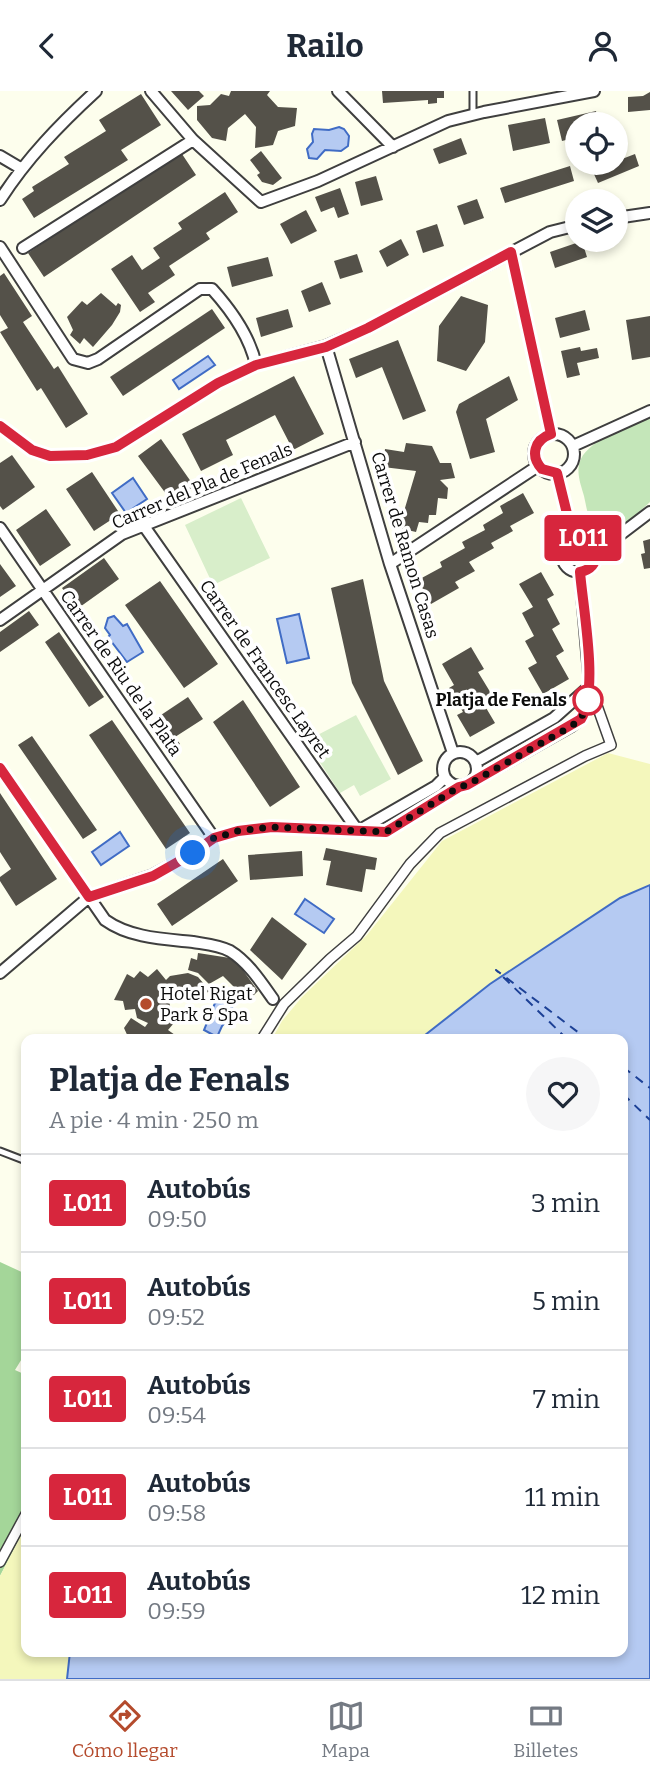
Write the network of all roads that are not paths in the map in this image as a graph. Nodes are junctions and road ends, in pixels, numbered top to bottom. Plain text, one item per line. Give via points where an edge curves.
1 (96, 91) edge
2 (151, 91) edge
3 (338, 91) edge
4 (473, 91) edge
5 (594, 91) edge
6 (473, 115) junction
7 (193, 140) junction
8 (393, 147) junction
9 (0, 156) edge
10 (22, 169) junction
11 (0, 200) edge
12 (650, 213) edge
13 (628, 216) edge
14 (565, 228) edge
15 (0, 247) edge
16 (23, 248) dead end
17 (511, 252) junction
18 (326, 347) junction
19 (256, 365) junction
20 (650, 411) edge
21 (0, 426) edge
22 (551, 434) junction
23 (355, 442) junction
24 (573, 446) junction
25 (538, 465) junction
26 (557, 473) junction
27 (648, 516) edge
28 (144, 526) junction
29 (0, 528) edge
30 (573, 538) junction
31 (596, 553) junction
32 (390, 564) junction
33 (580, 572) junction
34 (44, 591) junction
35 (0, 620) edge
36 (590, 687) junction
37 (453, 753) junction
38 (476, 762) junction
39 (0, 768) edge
40 (445, 777) junction
41 (474, 781) junction
42 (459, 787) junction
43 (358, 831) junction
44 (214, 838) junction
45 (89, 897) junction
46 (2, 969) edge
47 (273, 999) dead end
48 (265, 1034) edge
49 (0, 1151) edge
50 (21, 1159) edge
51 (21, 1523) edge
52 (0, 1562) edge

1 - 10 street via 56,128
2 - 7 street
3 - 8 street
4 - 6 lane
5 - 6 street
6 - 8 street via 448,121
7 - 8 street via 261,202
7 - 16 street
9 - 10 street
10 - 11 street
12 - 13 street
14 - 17 street
15 - 19 street via 73,359 88,363 98,359 200,289 212,289 252,349
17 - 18 street
17 - 22 street
18 - 19 street
18 - 23 street, Carrer de Ramon Casas
19 - 21 street via 218,383 116,447 87,455 50,456 32,450
20 - 24 street
22 - 24 street via 564,436
22 - 25 street via 536,446
23 - 28 street, Carrer del Pla de Fenals
23 - 32 street, Carrer de Ramon Casas
24 - 26 street via 571,464
25 - 26 street
25 - 32 street
26 - 30 street
27 - 31 street
28 - 34 street, Carrer del Pla de Fenals via 122,534
28 - 43 street, Carrer de Francesc Layret
29 - 34 street, Carrer de Riu de la Plata
30 - 31 street via 588,540
30 - 33 street via 565,545 563,561
31 - 33 street via 594,564
32 - 37 street, Carrer de Ramon Casas
33 - 36 street
34 - 35 street, Carrer del Pla de Fenals
34 - 44 street, Carrer de Riu de la Plata
36 - 38 street via 554,718
36 - 41 street via 581,719
36 - 48 street via 611,745 440,833 410,864 357,936 284,1004
37 - 38 street via 467,753
37 - 40 street via 443,766
38 - 41 street
39 - 45 street
40 - 42 street
40 - 43 street
41 - 42 street
42 - 43 street via 386,832
43 - 44 street via 272,827
44 - 45 street via 153,876
45 - 46 street
45 - 47 street via 116,927 228,950 248,966
49 - 50 lane
51 - 52 street

